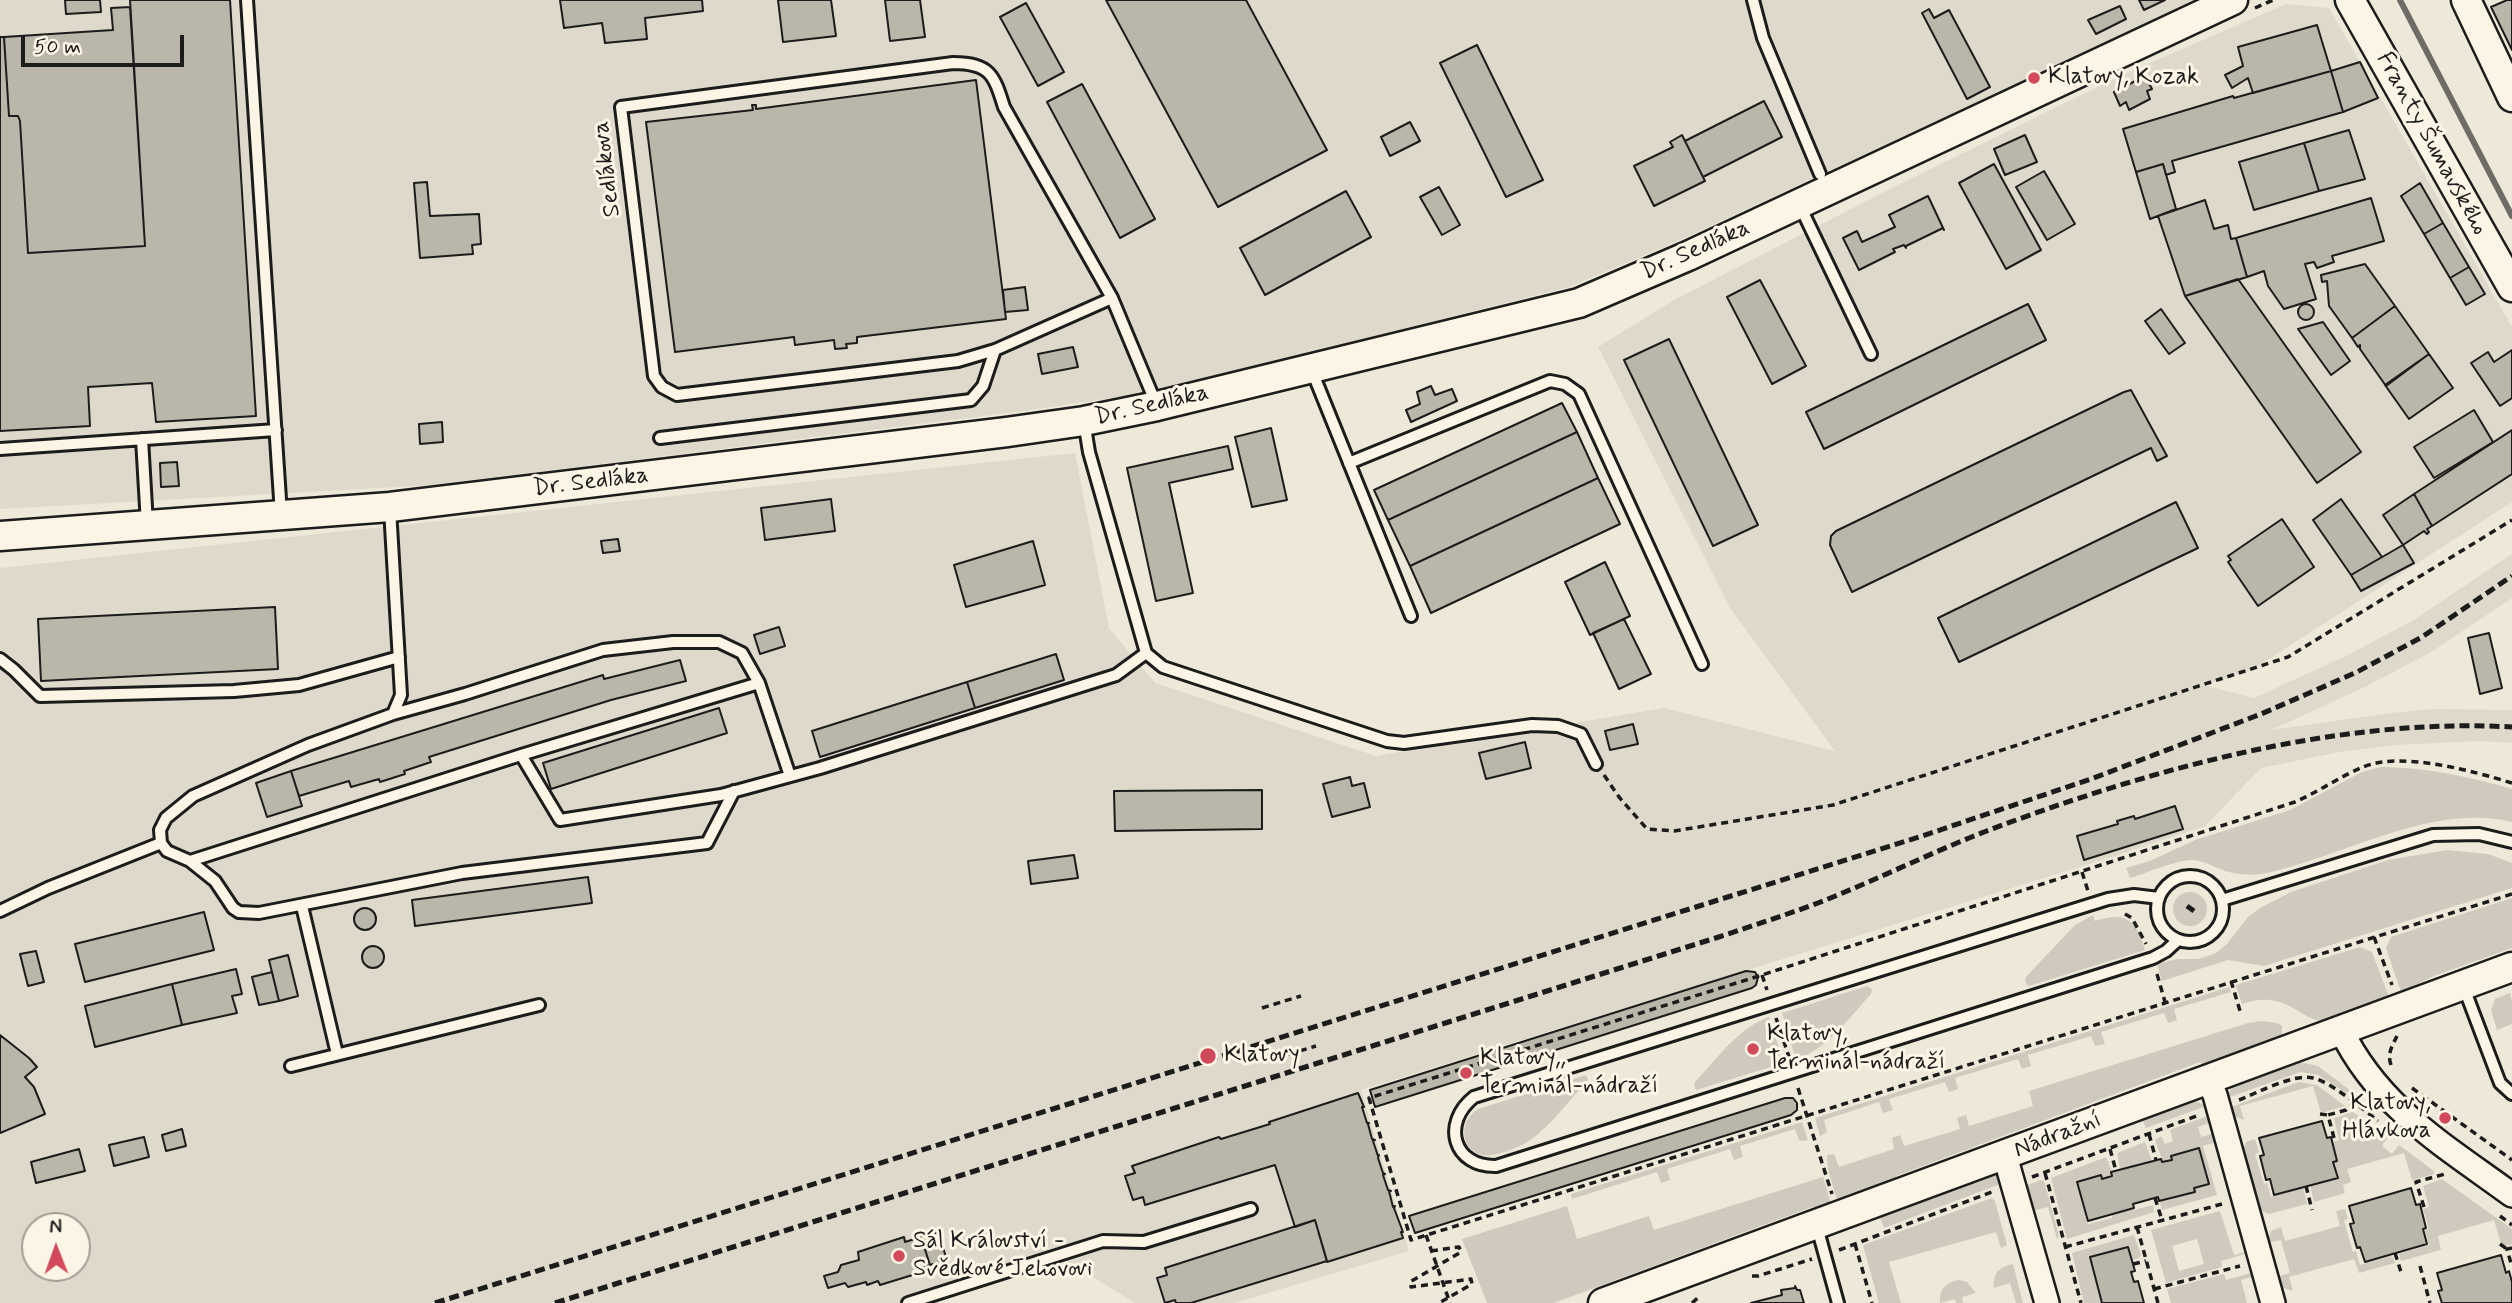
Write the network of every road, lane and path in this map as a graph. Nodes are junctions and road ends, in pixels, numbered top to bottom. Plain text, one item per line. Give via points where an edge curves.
1 (247, 0) edge
2 (1753, 0) edge
3 (2273, 0) edge
4 (2350, 0) edge
5 (2466, 0) edge
6 (2241, 6) edge
7 (2512, 97) edge
8 (1820, 174) dead end
9 (1799, 204) junction
10 (2512, 287) edge
11 (1112, 298) junction
12 (995, 350) junction
13 (1871, 354) dead end
14 (1311, 368) junction
15 (1157, 406) junction
16 (1084, 421) junction
17 (276, 430) junction
18 (660, 438) dead end
19 (142, 439) junction
20 (0, 449) edge
21 (1349, 463) junction
22 (390, 507) junction
23 (281, 515) junction
24 (2512, 520) edge
25 (147, 526) junction
26 (0, 536) edge
27 (1411, 616) dead end
28 (1146, 653) junction
29 (399, 657) junction
30 (0, 659) edge
31 (1702, 664) dead end
32 (759, 683) junction
33 (393, 714) junction
34 (521, 755) junction
35 (1596, 764) joint
36 (790, 776) junction
37 (2512, 783) edge
38 (734, 791) junction
39 (2512, 842) edge
40 (161, 843) junction
41 (190, 861) junction
42 (2082, 872) junction
43 (2512, 894) edge
44 (2159, 898) junction
45 (2222, 900) junction
46 (2092, 904) junction
47 (302, 906) junction
48 (0, 911) edge
49 (2123, 912) dead end
50 (2374, 937) junction
51 (2178, 940) junction
52 (2152, 958) junction
53 (2512, 967) edge
54 (1762, 975) junction
55 (2231, 981) junction
56 (2463, 985) junction
57 (1301, 996) dead end
58 (2165, 1002) junction
59 (1772, 1003) junction
60 (539, 1005) dead end
61 (1262, 1008) dead end
62 (2400, 1008) junction
63 (2241, 1014) dead end
64 (2340, 1030) junction
65 (1316, 1046) dead end
66 (337, 1054) junction
67 (1277, 1058) dead end
68 (290, 1066) dead end
69 (2391, 1067) dead end
70 (1793, 1072) junction
71 (2396, 1073) dead end
72 (2207, 1079) junction
73 (2411, 1087) dead end
74 (2512, 1094) edge
75 (2354, 1102) junction
76 (2218, 1107) junction
77 (2320, 1114) dead end
78 (2328, 1115) junction
79 (1807, 1117) junction
80 (2384, 1126) dead end
81 (2150, 1134) junction
82 (2334, 1138) dead end
83 (2110, 1149) junction
84 (2005, 1156) junction
85 (2156, 1160) dead end
86 (2512, 1160) edge
87 (2435, 1166) dead end
88 (2116, 1171) dead end
89 (2045, 1172) junction
90 (2445, 1174) junction
91 (2454, 1181) dead end
92 (2014, 1184) junction
93 (2306, 1186) dead end
94 (2512, 1195) edge
95 (2155, 1198) dead end
96 (2244, 1198) junction
97 (1865, 1206) junction
98 (2424, 1207) dead end
99 (1251, 1209) dead end
100 (2312, 1210) dead end
101 (2493, 1210) dead end
102 (1826, 1214) junction
103 (2162, 1220) junction
104 (2512, 1225) edge
105 (2137, 1227) junction
106 (1426, 1235) junction
107 (1877, 1236) junction
108 (1855, 1244) junction
109 (2500, 1244) dead end
110 (2066, 1247) junction
111 (2510, 1248) edge
112 (1431, 1251) junction
113 (1825, 1254) junction
114 (2395, 1254) dead end
115 (2261, 1260) junction
116 (2146, 1261) junction
117 (2133, 1264) dead end
118 (1436, 1266) junction
119 (2420, 1266) dead end
120 (2512, 1267) edge
121 (2401, 1272) dead end
122 (1748, 1275) dead end
123 (1442, 1282) junction
124 (2154, 1289) junction
125 (1702, 1293) dead end
126 (1448, 1297) junction
127 (908, 1303) edge
128 (1439, 1303) edge
129 (1450, 1303) edge
130 (1603, 1303) edge
131 (1692, 1303) edge
132 (1838, 1303) edge
133 (1872, 1303) edge
134 (2047, 1303) edge
135 (2081, 1303) edge
136 (2158, 1303) edge
137 (2273, 1303) edge
138 (2430, 1303) edge

1 - 17 lane
2 - 8 lane via 1763,38
3 - 6 path
4 - 10 street, Franty Šumavského
5 - 7 street
6 - 9 street, Dr. Sedláka
9 - 13 lane
9 - 14 street, Dr. Sedláka via 1579,303
11 - 12 lane, Sedlákova
11 - 12 lane, Sedlákova via 1004,107 995,80 983,67 953,63 621,107 654,376 662,387 677,395 958,361
11 - 15 lane, Sedlákova
12 - 18 lane via 984,386 971,400
14 - 15 street, Dr. Sedláka
14 - 21 lane
15 - 16 street, Dr. Sedláka
16 - 22 street, Dr. Sedláka
16 - 28 lane
17 - 19 lane
17 - 23 lane
19 - 20 lane
19 - 25 lane
21 - 27 lane
21 - 31 lane via 1550,381 1565,384 1579,394
22 - 23 street, Dr. Sedláka
22 - 29 lane
23 - 25 street, Dr. Sedláka
24 - 35 path via 2288,657 1833,805 1674,831 1647,830
25 - 26 street, Dr. Sedláka
28 - 35 lane via 1163,667 1387,741 1558,726 1581,734
28 - 36 lane via 1116,675
29 - 30 lane via 299,685 173,694 40,696
29 - 33 lane via 401,695
32 - 33 lane via 742,653 719,642 673,642 603,650
32 - 34 lane
32 - 36 lane
33 - 40 lane via 308,745 193,796 166,818 160,830
34 - 38 lane via 560,820
34 - 41 lane
36 - 38 lane
37 - 42 path via 2446,768 2377,763 2295,802
38 - 47 lane via 707,843 462,873
39 - 45 lane via 2479,834 2433,835
40 - 41 lane via 167,851
40 - 48 lane
41 - 47 lane via 219,884 240,912
42 - 46 path
42 - 54 path
43 - 50 path
44 - 45 lane via 2171,882 2193,876 2209,882
44 - 46 lane via 2124,896
44 - 51 lane via 2160,921
45 - 51 lane via 2222,920 2212,934 2197,942
46 - 59 lane
47 - 66 lane
49 - 52 path via 2141,930
50 - 55 path
50 - 62 path
51 - 52 lane
52 - 58 path
52 - 70 lane
53 - 56 street, Nádražní
54 - 59 path
54 - 106 path via 1369,1098 1411,1240
55 - 58 path
55 - 63 path
56 - 62 street, Nádražní
56 - 74 lane via 2500,1083
57 - 61 path
58 - 79 path
59 - 70 path
59 - 70 lane via 1474,1097 1459,1113 1456,1140 1463,1153 1478,1164 1496,1166
60 - 66 lane
62 - 64 street, Nádražní
64 - 72 street, Nádražní
64 - 94 street via 2384,1096
65 - 67 path
66 - 68 lane
69 - 71 path
70 - 79 path
72 - 76 street
72 - 84 street, Nádražní
73 - 86 path
75 - 76 path via 2322,1081 2300,1077
75 - 78 path via 2346,1110
75 - 80 path
76 - 81 path
76 - 96 street
77 - 78 path
78 - 82 path
79 - 102 path
79 - 106 path
81 - 83 path
81 - 85 path
83 - 88 path
83 - 89 path
84 - 92 street
84 - 97 street, Nádražní
87 - 90 path
89 - 92 path
89 - 110 path
90 - 91 path
90 - 98 path via 2414,1182
92 - 107 path
92 - 134 street
93 - 100 path
95 - 103 path
96 - 103 path
96 - 115 street
97 - 102 street, Nádražní
97 - 107 path
99 - 127 lane via 1144,1242 1103,1241
101 - 104 path
102 - 113 lane
102 - 130 street, Nádražní
103 - 105 path
105 - 110 path
105 - 116 path
106 - 112 path
107 - 108 path
108 - 113 path
108 - 133 path
109 - 111 path
110 - 135 path
111 - 120 path
112 - 118 path
112 - 118 path via 1459,1247 1461,1252
113 - 122 path via 1758,1276
113 - 132 lane
114 - 121 path
115 - 124 path
115 - 137 street
116 - 117 path
116 - 124 path
118 - 123 path
118 - 123 path via 1410,1282 1411,1287
119 - 138 path
123 - 126 path
123 - 126 path via 1471,1279 1472,1284
124 - 136 path
125 - 131 path
126 - 128 path
126 - 129 path

